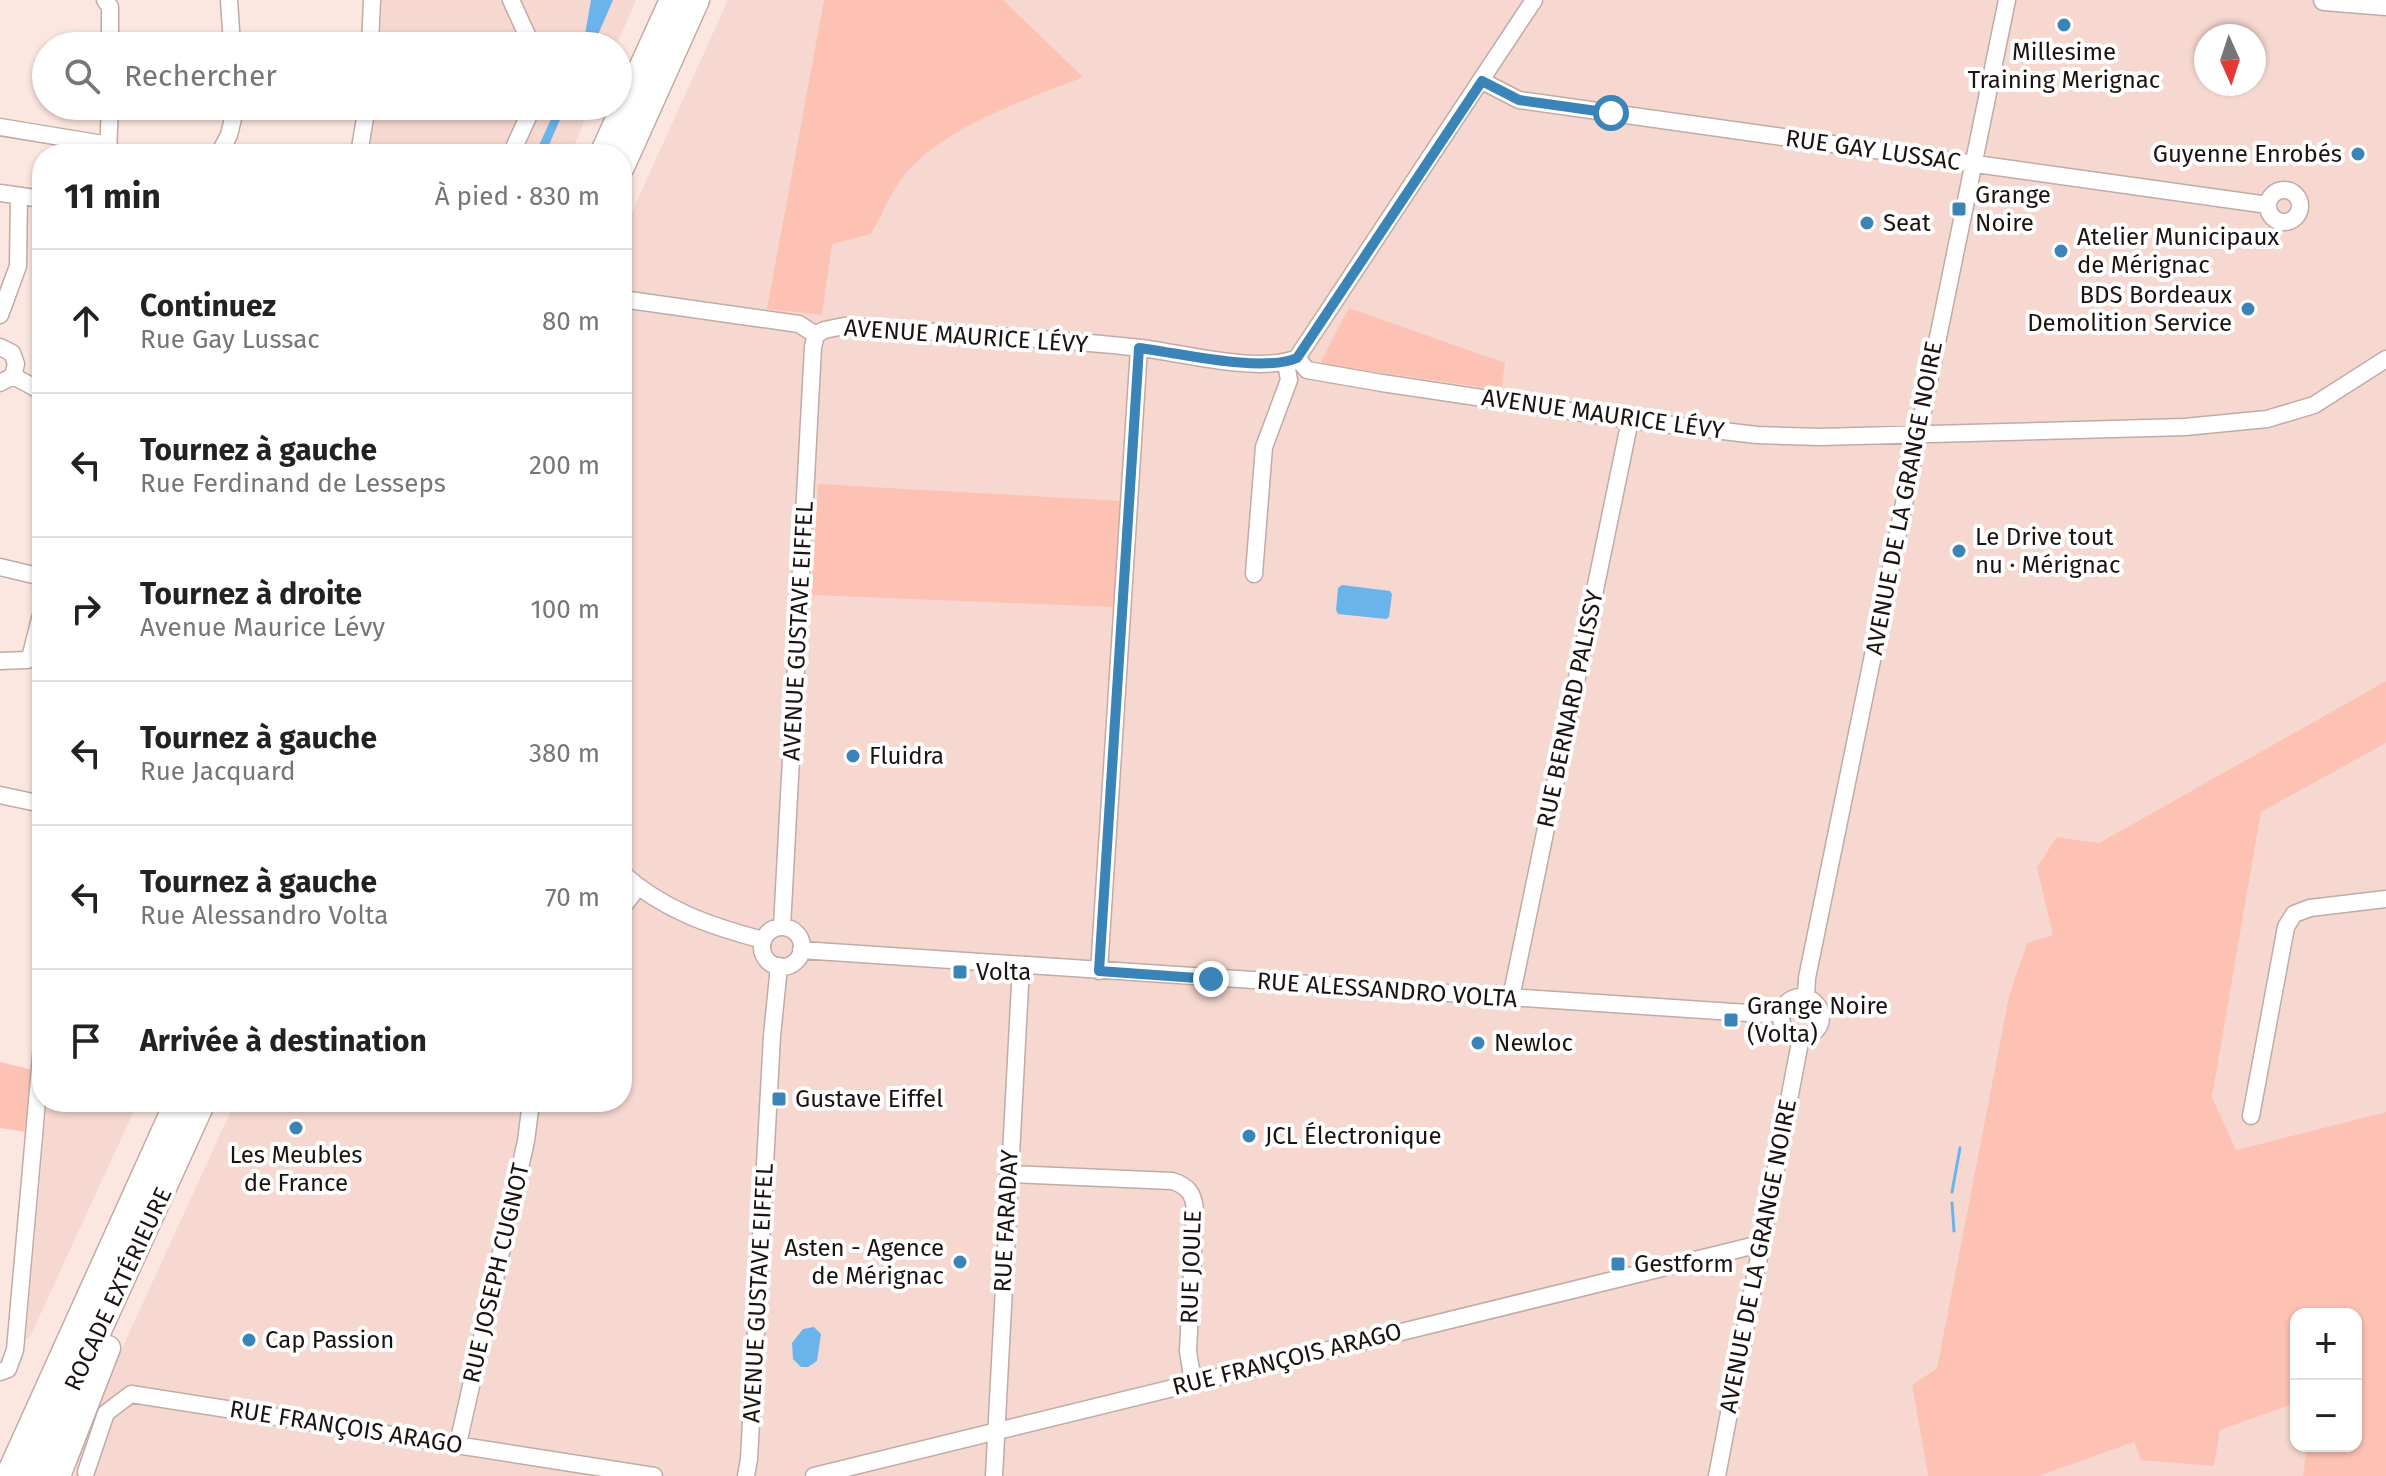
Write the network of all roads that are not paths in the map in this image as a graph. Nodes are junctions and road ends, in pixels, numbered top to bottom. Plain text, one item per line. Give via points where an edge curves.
1 (105, 0) edge
2 (229, 0) edge
3 (372, 0) edge
4 (511, 0) edge
5 (672, 0) edge
6 (697, 0) edge
7 (1534, 0) edge
8 (2007, 0) edge
9 (2324, 0) edge
10 (2386, 5) edge
11 (110, 32) edge
12 (231, 32) edge
13 (371, 32) edge
14 (526, 32) edge
15 (1482, 81) junction
16 (632, 88) edge
17 (110, 120) edge
18 (233, 120) edge
19 (365, 120) edge
20 (527, 120) edge
21 (617, 120) edge
22 (0, 127) edge
23 (81, 144) edge
24 (109, 144) edge
25 (224, 144) edge
26 (361, 144) edge
27 (516, 144) edge
28 (607, 144) edge
29 (632, 145) edge
30 (1973, 164) junction
31 (0, 193) edge
32 (19, 196) junction
33 (32, 198) edge
34 (2268, 205) dead end
35 (632, 300) edge
36 (0, 315) edge
37 (816, 335) junction
38 (0, 347) edge
39 (1139, 348) junction
40 (2386, 359) edge
41 (1292, 360) junction
42 (6, 379) edge
43 (32, 388) edge
44 (1630, 420) junction
45 (1917, 435) junction
46 (0, 567) edge
47 (1254, 574) dead end
48 (32, 575) edge
49 (32, 650) edge
50 (0, 661) edge
51 (0, 795) edge
52 (32, 802) edge
53 (632, 882) edge
54 (638, 887) junction
55 (632, 895) edge
56 (2386, 899) edge
57 (782, 927) junction
58 (763, 940) junction
59 (801, 950) junction
60 (779, 966) junction
61 (1021, 966) junction
62 (1099, 971) junction
63 (1806, 997) junction
64 (1511, 998) junction
65 (1781, 1012) junction
66 (1801, 1037) junction
67 (36, 1112) edge
68 (173, 1112) edge
69 (199, 1112) edge
70 (530, 1112) edge
71 (2251, 1116) dead end
72 (1008, 1174) junction
73 (147, 1229) junction
74 (1760, 1244) junction
75 (0, 1372) edge
76 (1200, 1381) junction
77 (33, 1424) junction
78 (996, 1431) junction
79 (458, 1444) junction
80 (0, 1461) edge
81 (86, 1472) dead end
82 (8, 1476) edge
83 (33, 1476) edge
84 (58, 1476) edge
85 (654, 1476) edge
86 (746, 1476) edge
87 (814, 1476) edge
88 (994, 1476) edge
89 (1717, 1476) edge

1 - 11 street
2 - 12 street
3 - 13 street
4 - 14 street
5 - 16 highway
6 - 29 highway
7 - 15 street
8 - 30 street, AVENUE DE LA GRANGE NOIRE
9 - 10 main road
15 - 30 street, RUE GAY LUSSAC via 1519,100
15 - 41 street
17 - 24 street
18 - 25 street
19 - 26 street
20 - 27 street
21 - 28 highway
22 - 23 street
30 - 34 street, RUE GAY LUSSAC
30 - 45 street, AVENUE DE LA GRANGE NOIRE
31 - 32 street
32 - 33 street
32 - 36 street via 18,266
35 - 37 street via 799,324
37 - 39 street, AVENUE MAURICE LÉVY via 844,326
37 - 57 street, AVENUE GUSTAVE EIFFEL
38 - 42 street via 15,358
39 - 41 street, AVENUE MAURICE LÉVY via 1265,365
39 - 62 street
40 - 45 street, AVENUE MAURICE LÉVY via 2333,396 2267,419 2185,427
41 - 44 street, AVENUE MAURICE LÉVY via 1324,374
41 - 47 street via 1264,447
42 - 43 street
44 - 45 street, AVENUE MAURICE LÉVY via 1757,435
44 - 64 street, RUE BERNARD PALISSY
45 - 63 street, AVENUE DE LA GRANGE NOIRE
46 - 48 street
49 - 50 street via 27,660
51 - 52 street
53 - 54 street
54 - 55 street
54 - 58 street via 695,920
56 - 71 street via 2294,914 2286,927
57 - 58 street via 770,930
57 - 59 street via 797,934
58 - 60 street via 767,959
59 - 60 street via 796,961
59 - 61 street, RUE ALESSANDRO VOLTA
60 - 86 street, AVENUE GUSTAVE EIFFEL
61 - 62 street, RUE ALESSANDRO VOLTA
61 - 72 street, RUE FARADAY
62 - 64 street, RUE ALESSANDRO VOLTA
63 - 65 street via 1788,1001
63 - 66 street via 1817,1004 1821,1016 1818,1028
64 - 65 street, RUE ALESSANDRO VOLTA
65 - 66 street via 1785,1029
66 - 74 street, AVENUE DE LA GRANGE NOIRE
67 - 75 street via 15,1350 8,1369
68 - 77 highway
69 - 73 highway, ROCADE EXTÉRIEURE
70 - 79 street, RUE JOSEPH CUGNOT
72 - 76 street, RUE JOULE via 1172,1181 1187,1188 1195,1199 1188,1351 1191,1370
72 - 78 street, RUE FARADAY
73 - 83 highway, ROCADE EXTÉRIEURE
73 - 84 highway via 150,1247
74 - 76 street, RUE FRANÇOIS ARAGO
74 - 89 street, AVENUE DE LA GRANGE NOIRE
76 - 78 street, RUE FRANÇOIS ARAGO
77 - 80 highway via 14,1432
77 - 82 highway
78 - 87 street, RUE FRANÇOIS ARAGO
78 - 88 street, RUE FARADAY
79 - 81 street, RUE FRANÇOIS ARAGO via 131,1394 106,1413
79 - 85 street, RUE FRANÇOIS ARAGO

